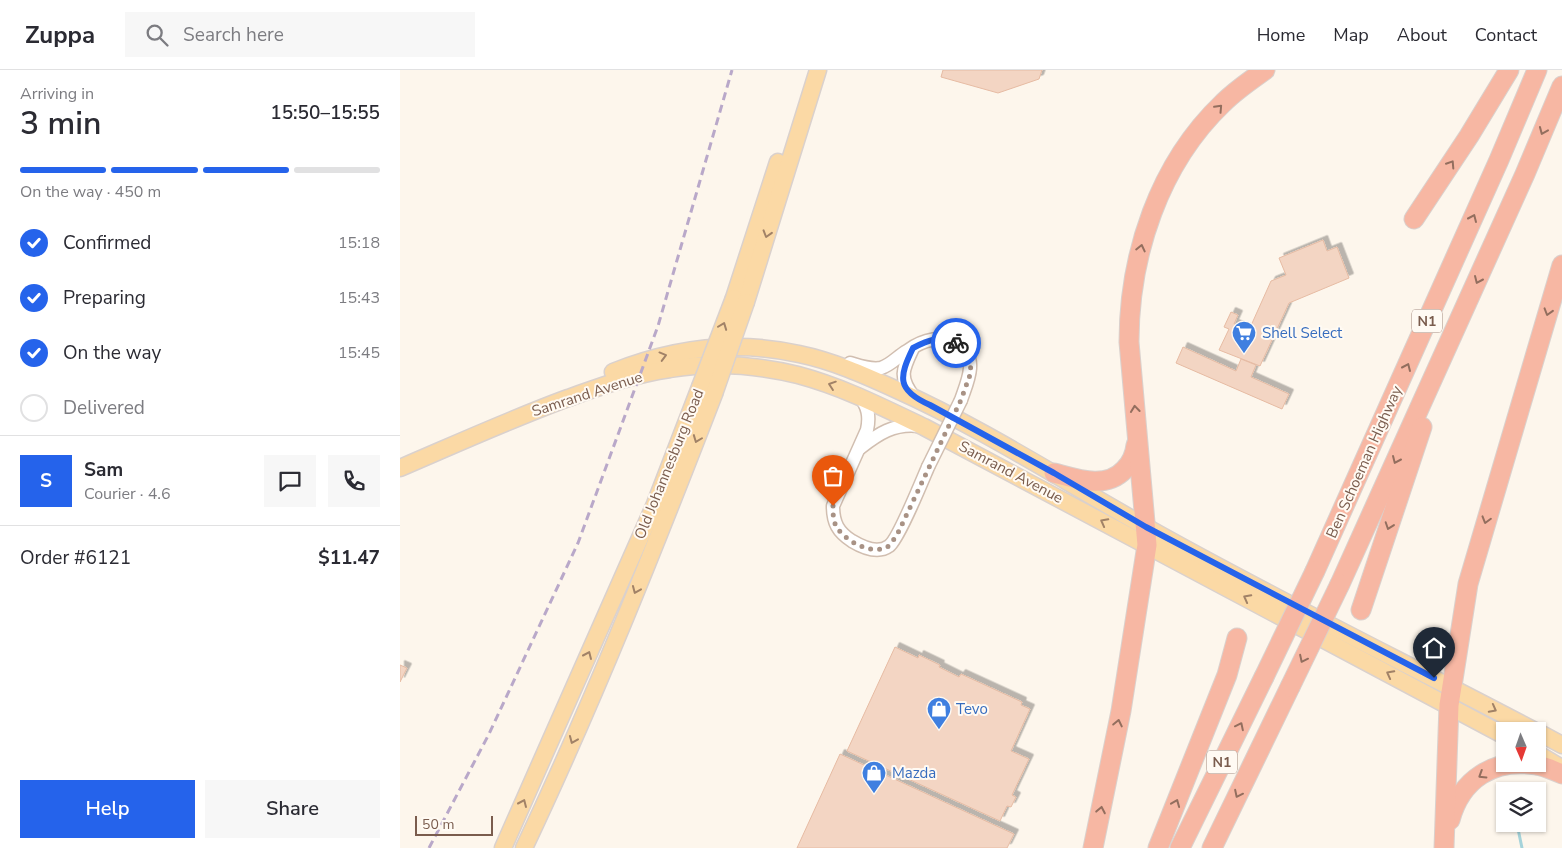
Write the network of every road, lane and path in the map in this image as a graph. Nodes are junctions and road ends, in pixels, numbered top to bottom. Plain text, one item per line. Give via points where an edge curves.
1 (808, 70) edge
2 (818, 70) edge
3 (1265, 70) edge
4 (1510, 70) edge
5 (1537, 70) edge
6 (1562, 86) edge
7 (1414, 219) dead end
8 (1562, 265) edge
9 (740, 300) junction
10 (913, 348) junction
11 (799, 354) junction
12 (1440, 363) junction
13 (707, 390) junction
14 (859, 395) junction
15 (914, 398) junction
16 (521, 416) junction
17 (924, 427) junction
18 (1138, 434) junction
19 (856, 452) junction
20 (400, 468) edge
21 (1054, 473) junction
22 (1146, 536) junction
23 (1361, 610) dead end
24 (1237, 638) dead end
25 (1451, 686) junction
26 (1449, 705) junction
27 (1518, 722) edge
28 (1496, 731) edge
29 (1546, 737) edge
30 (1562, 745) edge
31 (1546, 759) edge
32 (1562, 768) edge
33 (1562, 774) edge
34 (1444, 846) edge
35 (503, 848) edge
36 (524, 848) edge
37 (1093, 848) edge
38 (1158, 848) edge
39 (1180, 848) edge
40 (1212, 848) edge

1 - 9 main road, Old Johannesburg Road
2 -> 9 main road, Old Johannesburg Road
18 -> 3 highway via 1129,314 1132,284 1151,214 1162,188 1200,128 1223,103
7 -> 4 highway
39 -> 5 highway, Ben Schoeman Highway / N1, bridge via 1315,571
6 -> 12 highway, Ben Schoeman Highway / N1
8 -> 25 highway via 1468,584
9 - 13 main road, Old Johannesburg Road, bridge
10 - 11 street via 887,366 873,369 839,359
10 - 15 street via 902,374
10 - 19 street, bridge via 927,340 950,340 966,352 971,372 897,535 889,546 876,550 859,546 839,531 833,516 833,506
11 - 15 main road, Samrand Avenue via 849,368
16 -> 11 main road, Samrand Avenue via 589,381 666,355 740,346
12 -> 23 highway via 1414,454
12 -> 40 highway, Ben Schoeman Highway / N1, bridge via 1340,584
35 -> 13 main road, Old Johannesburg Road
13 -> 36 main road, Old Johannesburg Road via 665,520 560,772
14 -> 16 main road, Samrand Avenue via 787,373 733,365 671,368 632,376
14 - 17 main road, Samrand Avenue
14 - 19 street via 866,404 869,419
15 - 21 main road, Samrand Avenue
16 - 20 main road
17 - 19 street via 890,428
22 -> 17 main road, Samrand Avenue
18 - 21 highway via 1136,453 1120,475 1096,482
18 - 22 highway
21 - 22 main road, Samrand Avenue
22 - 25 main road, Samrand Avenue
26 -> 22 main road, Samrand Avenue
37 -> 22 highway via 1121,711
38 -> 24 highway via 1227,675
25 - 26 highway
25 -> 27 main road, Samrand Avenue
26 - 28 main road, Samrand Avenue
26 - 34 highway
29 - 30 main road, Samrand Avenue
31 - 32 main road
33 -> 34 highway via 1538,765 1524,764 1486,772 1459,796

